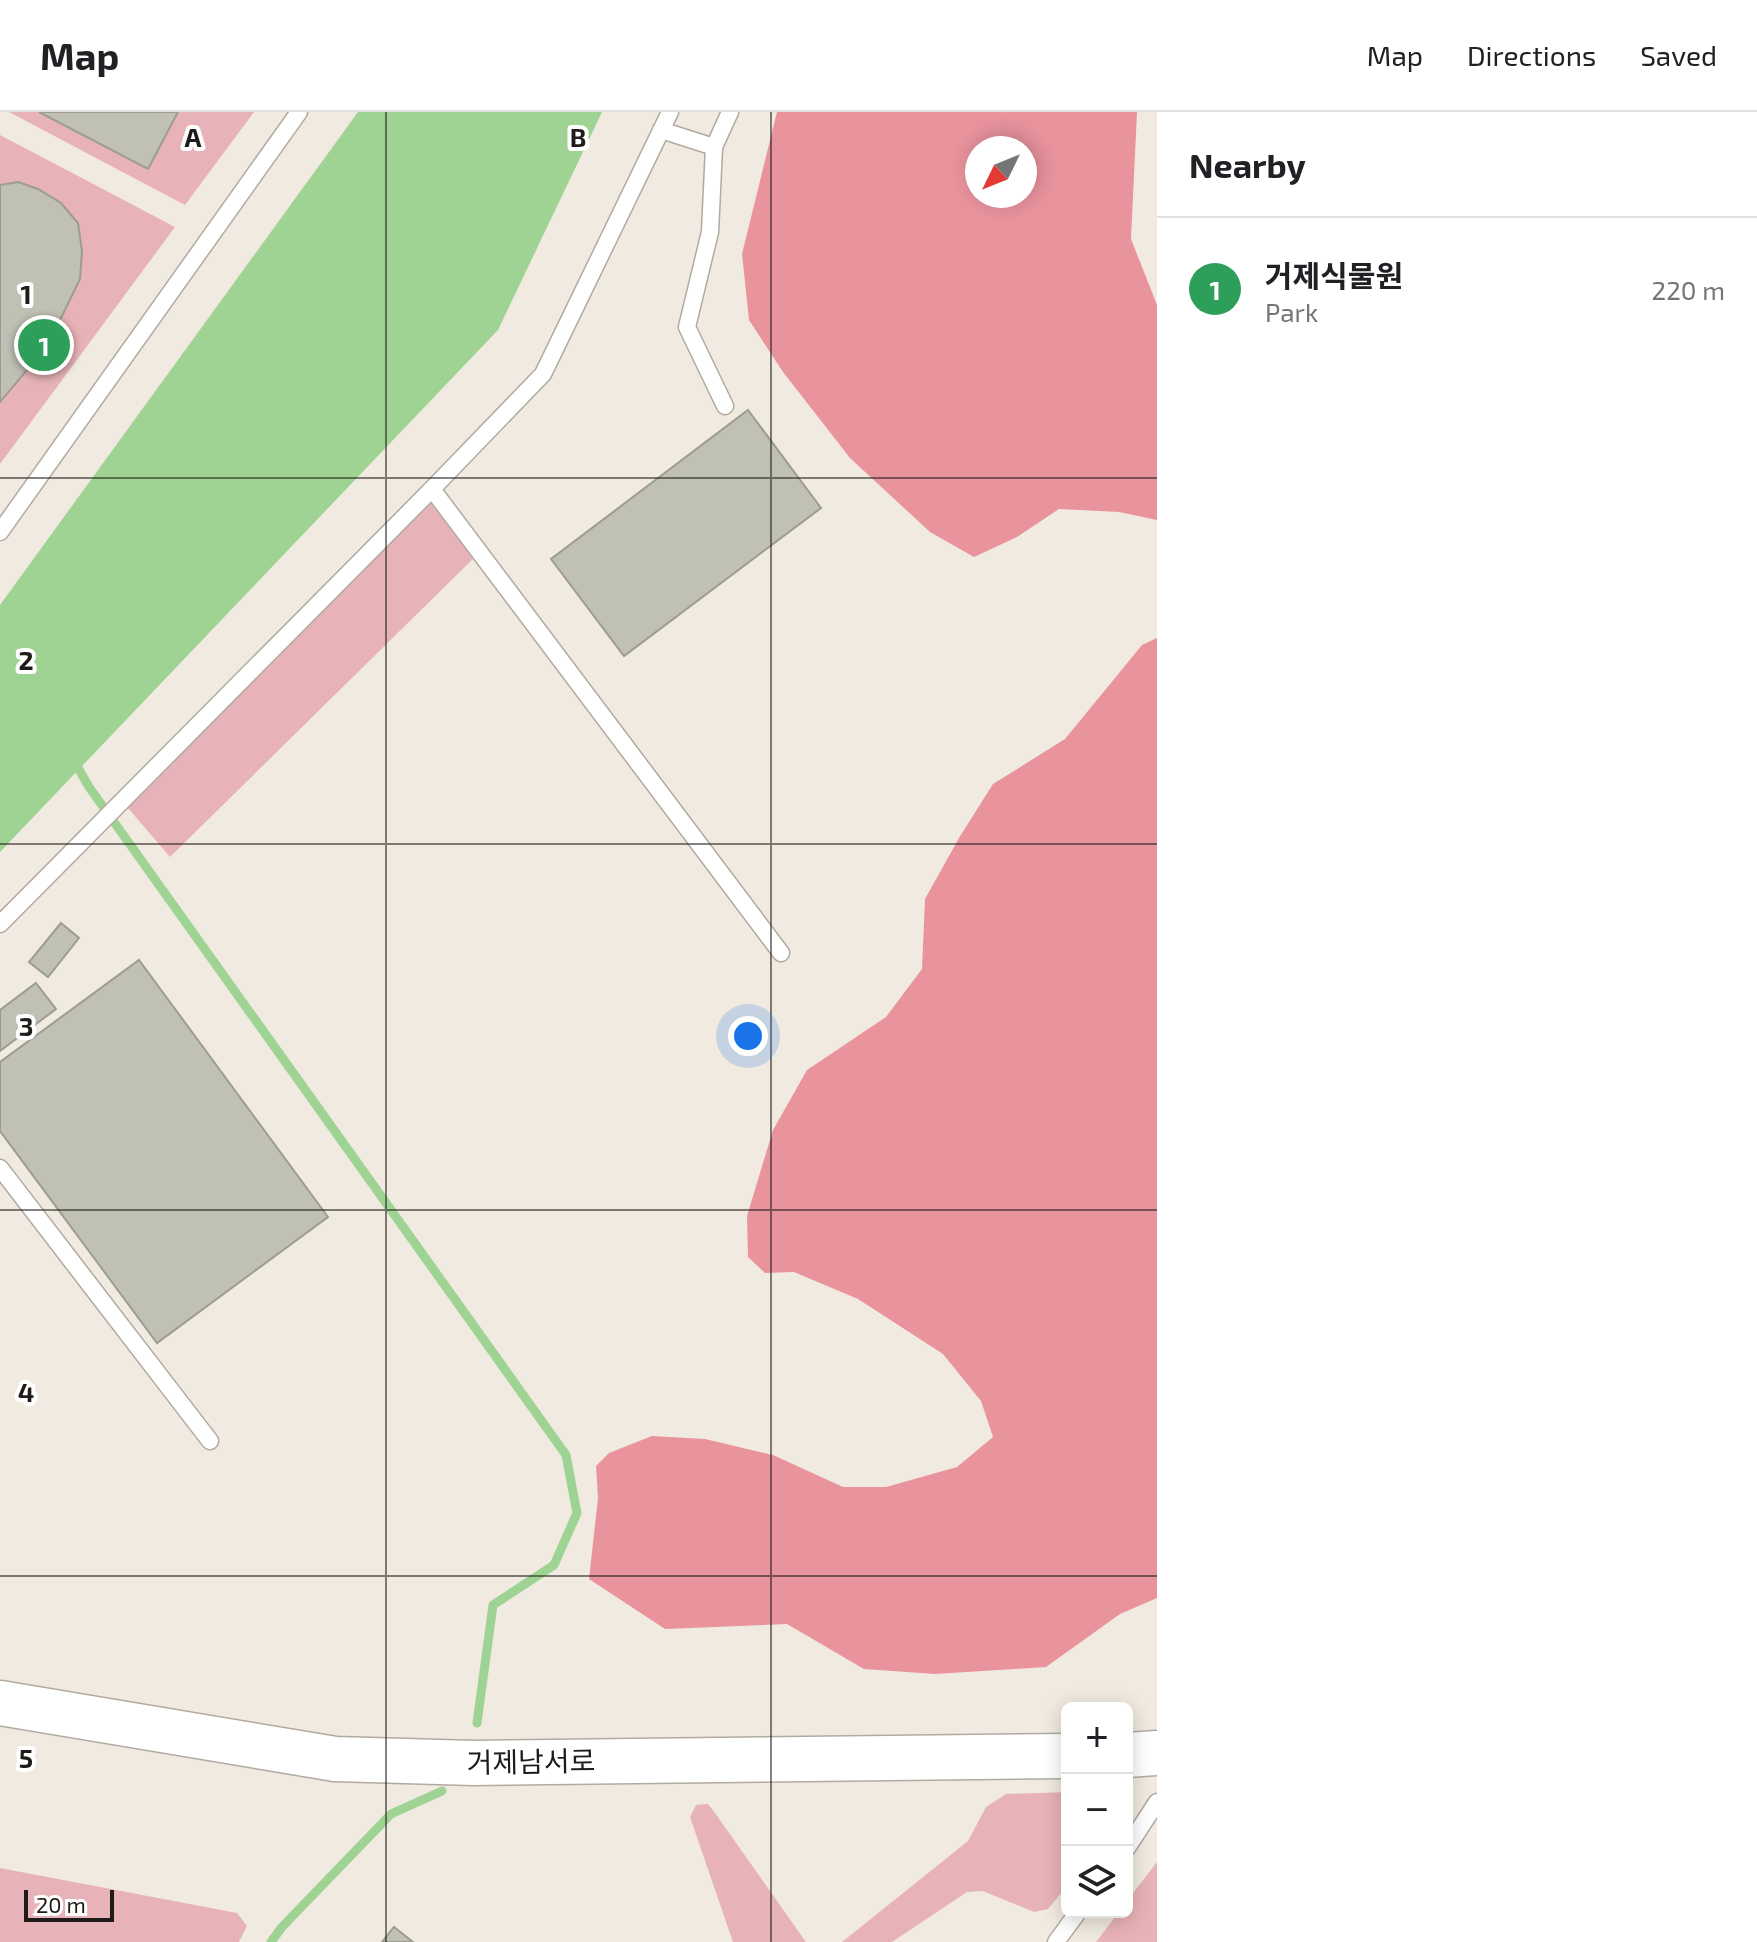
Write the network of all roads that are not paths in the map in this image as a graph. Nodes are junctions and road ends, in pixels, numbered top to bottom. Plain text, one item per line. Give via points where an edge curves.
1 (299, 112) edge
2 (670, 112) edge
3 (730, 112) edge
4 (661, 130) junction
5 (714, 147) junction
6 (725, 406) dead end
7 (432, 489) junction
8 (0, 532) edge
9 (0, 924) edge
10 (781, 953) dead end
11 (0, 1168) edge
12 (210, 1441) dead end
13 (0, 1703) edge
14 (1157, 1753) edge
15 (1133, 1755) edge
16 (1061, 1756) edge
17 (1157, 1802) edge
18 (1128, 1846) edge
19 (1074, 1918) edge
20 (1056, 1942) edge

1 - 8 lane
2 - 4 lane
3 - 5 lane
4 - 5 lane
4 - 7 lane via 543,374
5 - 6 lane via 710,232 687,327
7 - 9 lane
7 - 10 lane
11 - 12 lane
13 - 16 main road, 거제남서로 via 335,1759 474,1763
14 - 15 main road
17 - 18 lane
19 - 20 lane

